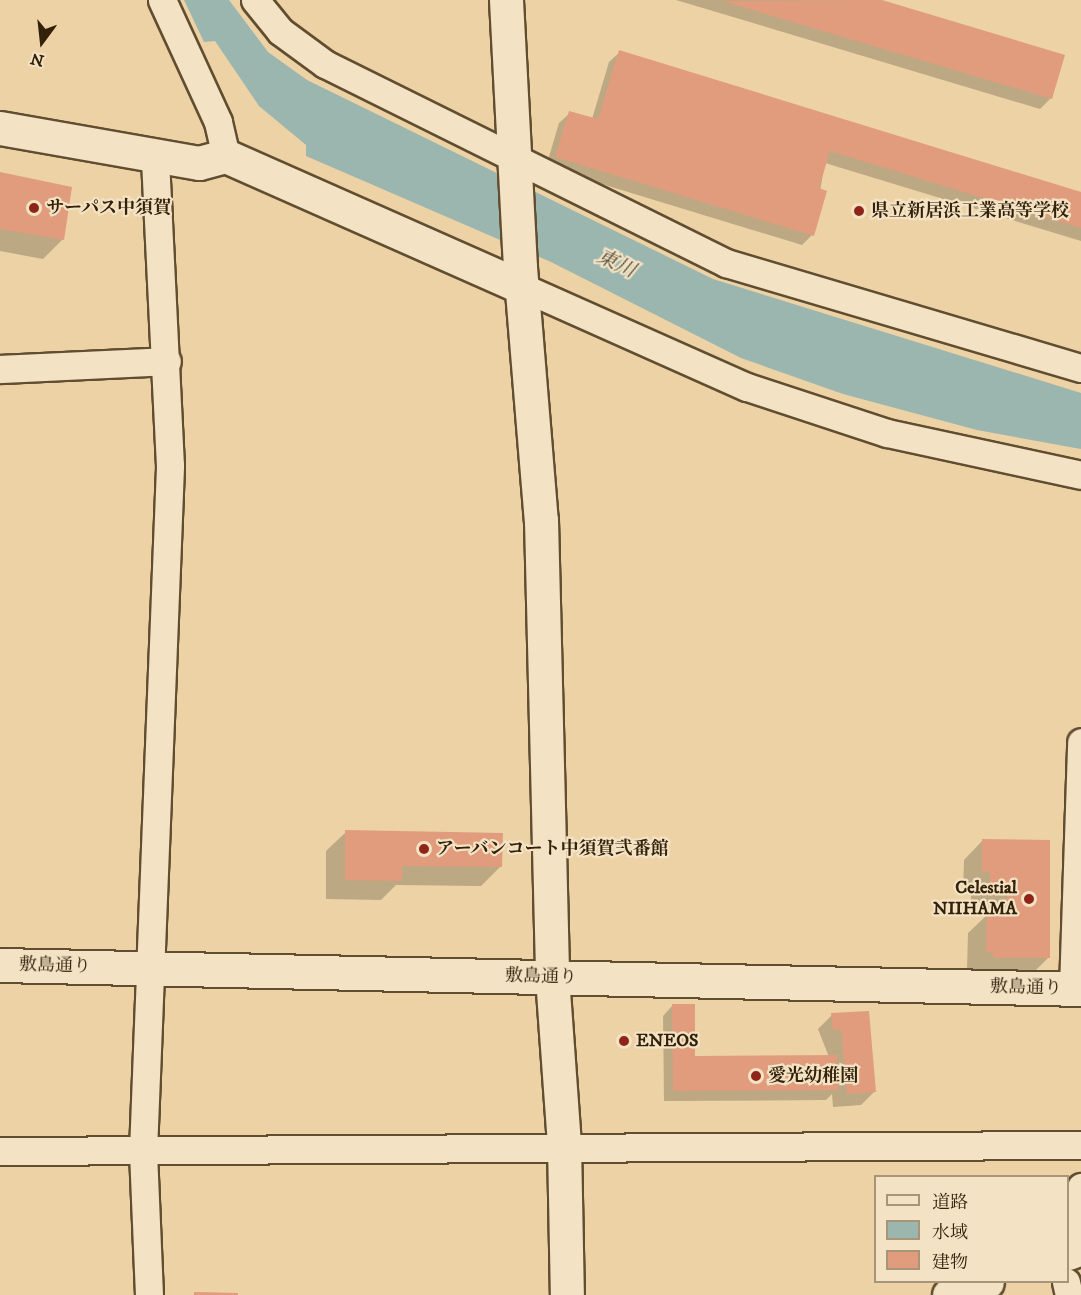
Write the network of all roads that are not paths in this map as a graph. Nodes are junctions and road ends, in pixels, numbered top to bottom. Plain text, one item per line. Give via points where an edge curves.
1 (162, 0) edge
2 (255, 0) edge
3 (506, 0) edge
4 (0, 128) edge
5 (155, 156) junction
6 (226, 156) junction
7 (515, 168) junction
8 (521, 277) junction
9 (167, 362) junction
10 (0, 369) edge
11 (1081, 369) edge
12 (1081, 475) edge
13 (1081, 742) edge
14 (1080, 818) edge
15 (0, 965) edge
16 (149, 967) junction
17 (552, 977) junction
18 (1077, 989) edge
19 (564, 1144) junction
20 (1081, 1144) edge
21 (0, 1151) edge
22 (143, 1151) junction
23 (1081, 1187) edge
24 (1069, 1228) edge
25 (981, 1283) edge
26 (149, 1295) edge
27 (567, 1295) edge
28 (948, 1295) edge

1 - 6 street via 218,122
2 - 7 street via 280,31 325,64 462,135
3 - 7 street
4 - 5 street
5 - 6 street via 199,163
5 - 9 street
6 - 8 street
7 - 8 street
7 - 11 street via 726,262
8 - 12 street via 747,387 887,433
8 - 17 street via 541,520
9 - 10 street
9 - 16 street via 170,466
13 - 14 street
14 - 18 street
15 - 16 street, 敷島通り
16 - 17 street, 敷島通り
16 - 22 street
17 - 18 street, 敷島通り
17 - 19 street
19 - 20 street
19 - 22 street
19 - 27 street
21 - 22 street
22 - 26 street
23 - 24 street
25 - 28 street

